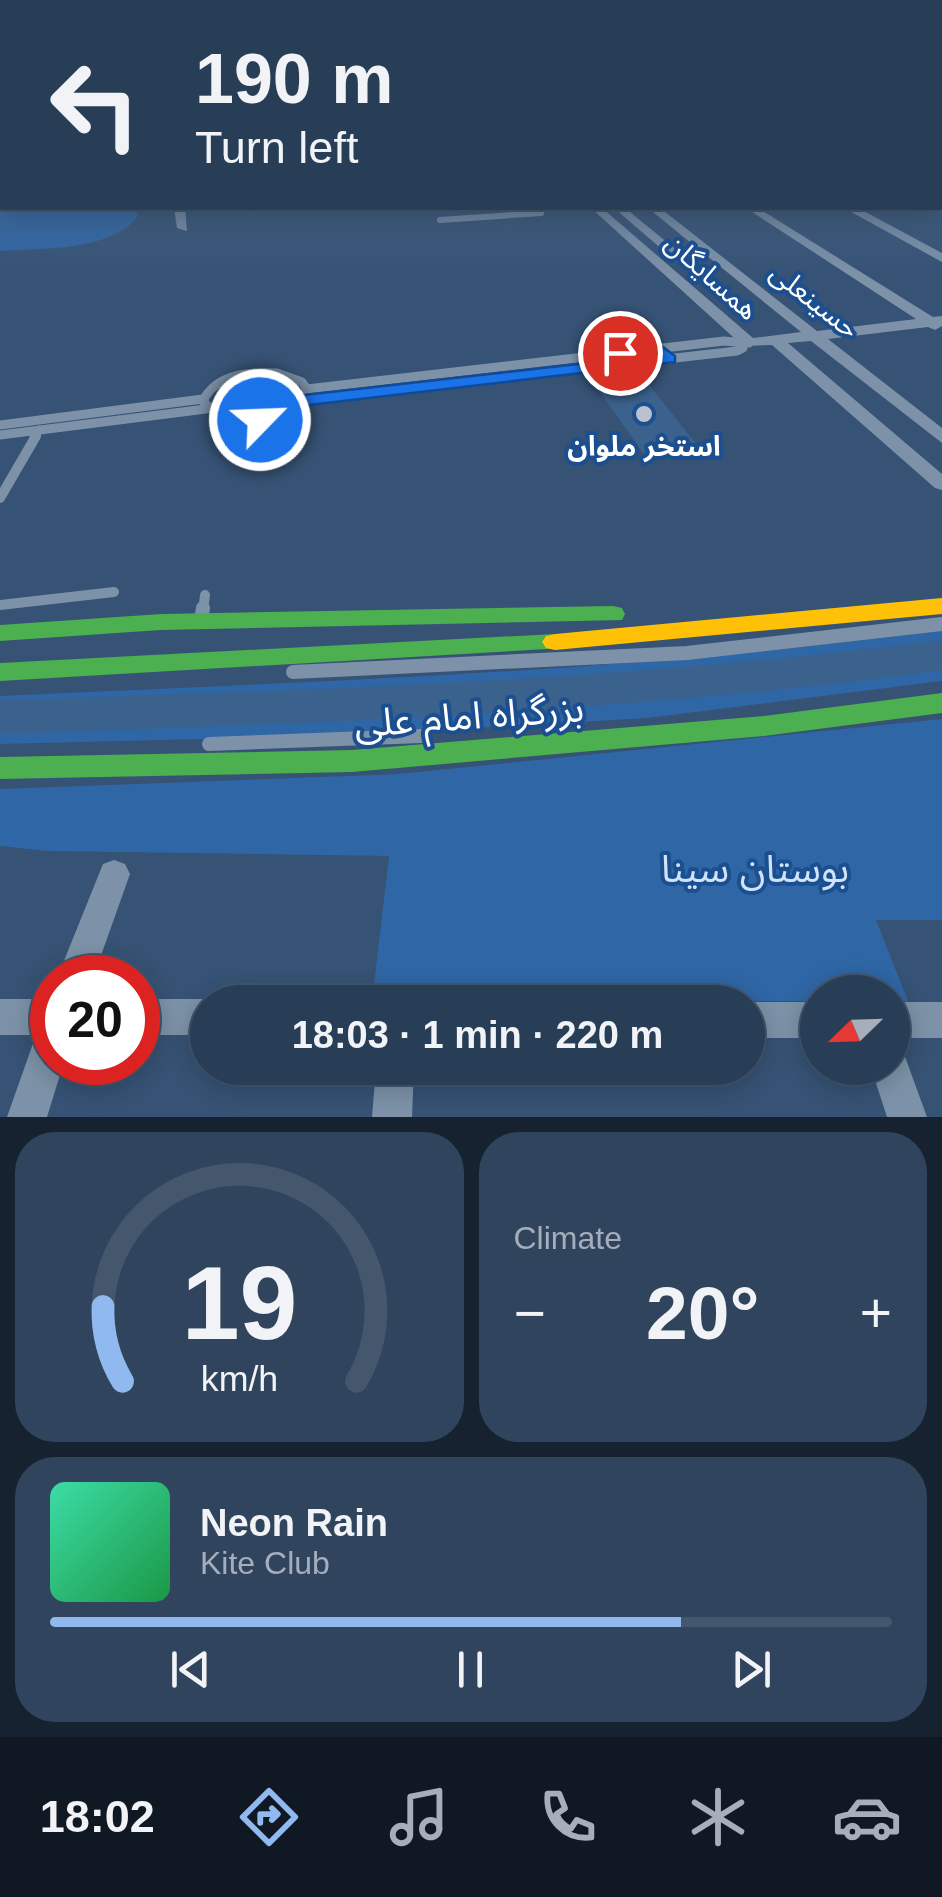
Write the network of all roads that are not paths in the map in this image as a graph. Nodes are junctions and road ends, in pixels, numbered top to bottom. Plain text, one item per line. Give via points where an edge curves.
1 (179, 210) edge
2 (539, 210) edge
3 (598, 210) edge
4 (621, 210) edge
5 (655, 210) edge
6 (754, 210) edge
7 (854, 210) edge
8 (440, 220) dead end
9 (183, 228) dead end
10 (942, 258) edge
11 (740, 308) dead end
12 (939, 324) edge
13 (815, 335) junction
14 (775, 340) junction
15 (746, 343) junction
16 (659, 348) junction
17 (670, 359) junction
18 (305, 395) junction
19 (205, 404) junction
20 (0, 426) edge
21 (40, 430) junction
22 (0, 435) edge
23 (942, 437) edge
24 (942, 484) edge
25 (0, 498) edge
26 (114, 592) dead end
27 (205, 596) dead end
28 (0, 605) edge
29 (942, 605) edge
30 (201, 622) junction
31 (942, 624) edge
32 (0, 633) edge
33 (0, 672) edge
34 (942, 686) edge
35 (0, 688) edge
36 (942, 703) edge
37 (784, 707) dead end
38 (746, 711) dead end
39 (484, 733) dead end
40 (434, 736) dead end
41 (198, 744) dead end
42 (0, 768) edge
43 (114, 874) dead end
44 (84, 955) edge
45 (0, 1017) edge
46 (30, 1017) edge
47 (160, 1017) edge
48 (190, 1018) edge
49 (765, 1020) edge
50 (800, 1020) edge
51 (910, 1020) edge
52 (942, 1020) edge
53 (38, 1085) edge
54 (394, 1085) edge
55 (896, 1085) edge
56 (28, 1117) edge
57 (392, 1117) edge
58 (906, 1117) edge

1 - 9 street
2 - 8 lane
3 - 15 street, همسایگان
4 - 11 street
5 - 13 street, حسینعلی
6 - 12 street
7 - 10 street
12 - 13 street
13 - 14 street
13 - 23 street, حسینعلی
14 - 15 street
14 - 24 street
15 - 16 lane
15 - 17 lane via 737,352
16 - 17 lane
16 - 18 lane
17 - 18 lane
18 - 19 lane via 290,411 260,420 227,419
18 - 19 lane via 291,376 260,372 214,385
19 - 20 lane
19 - 21 lane
21 - 22 lane
21 - 25 lane
26 - 28 lane
27 - 30 lane
29 - 30 highway
29 - 33 highway, بزرگراه امام علی via 600,640
30 - 32 highway
31 - 35 lane via 687,653 136,676
34 - 37 lane
36 - 42 highway, بزرگراه امام علی via 764,726 352,762
38 - 39 lane
40 - 41 lane
43 - 44 street
45 - 46 street
47 - 48 street
49 - 50 street
51 - 52 street
53 - 56 street
54 - 57 street
55 - 58 street

